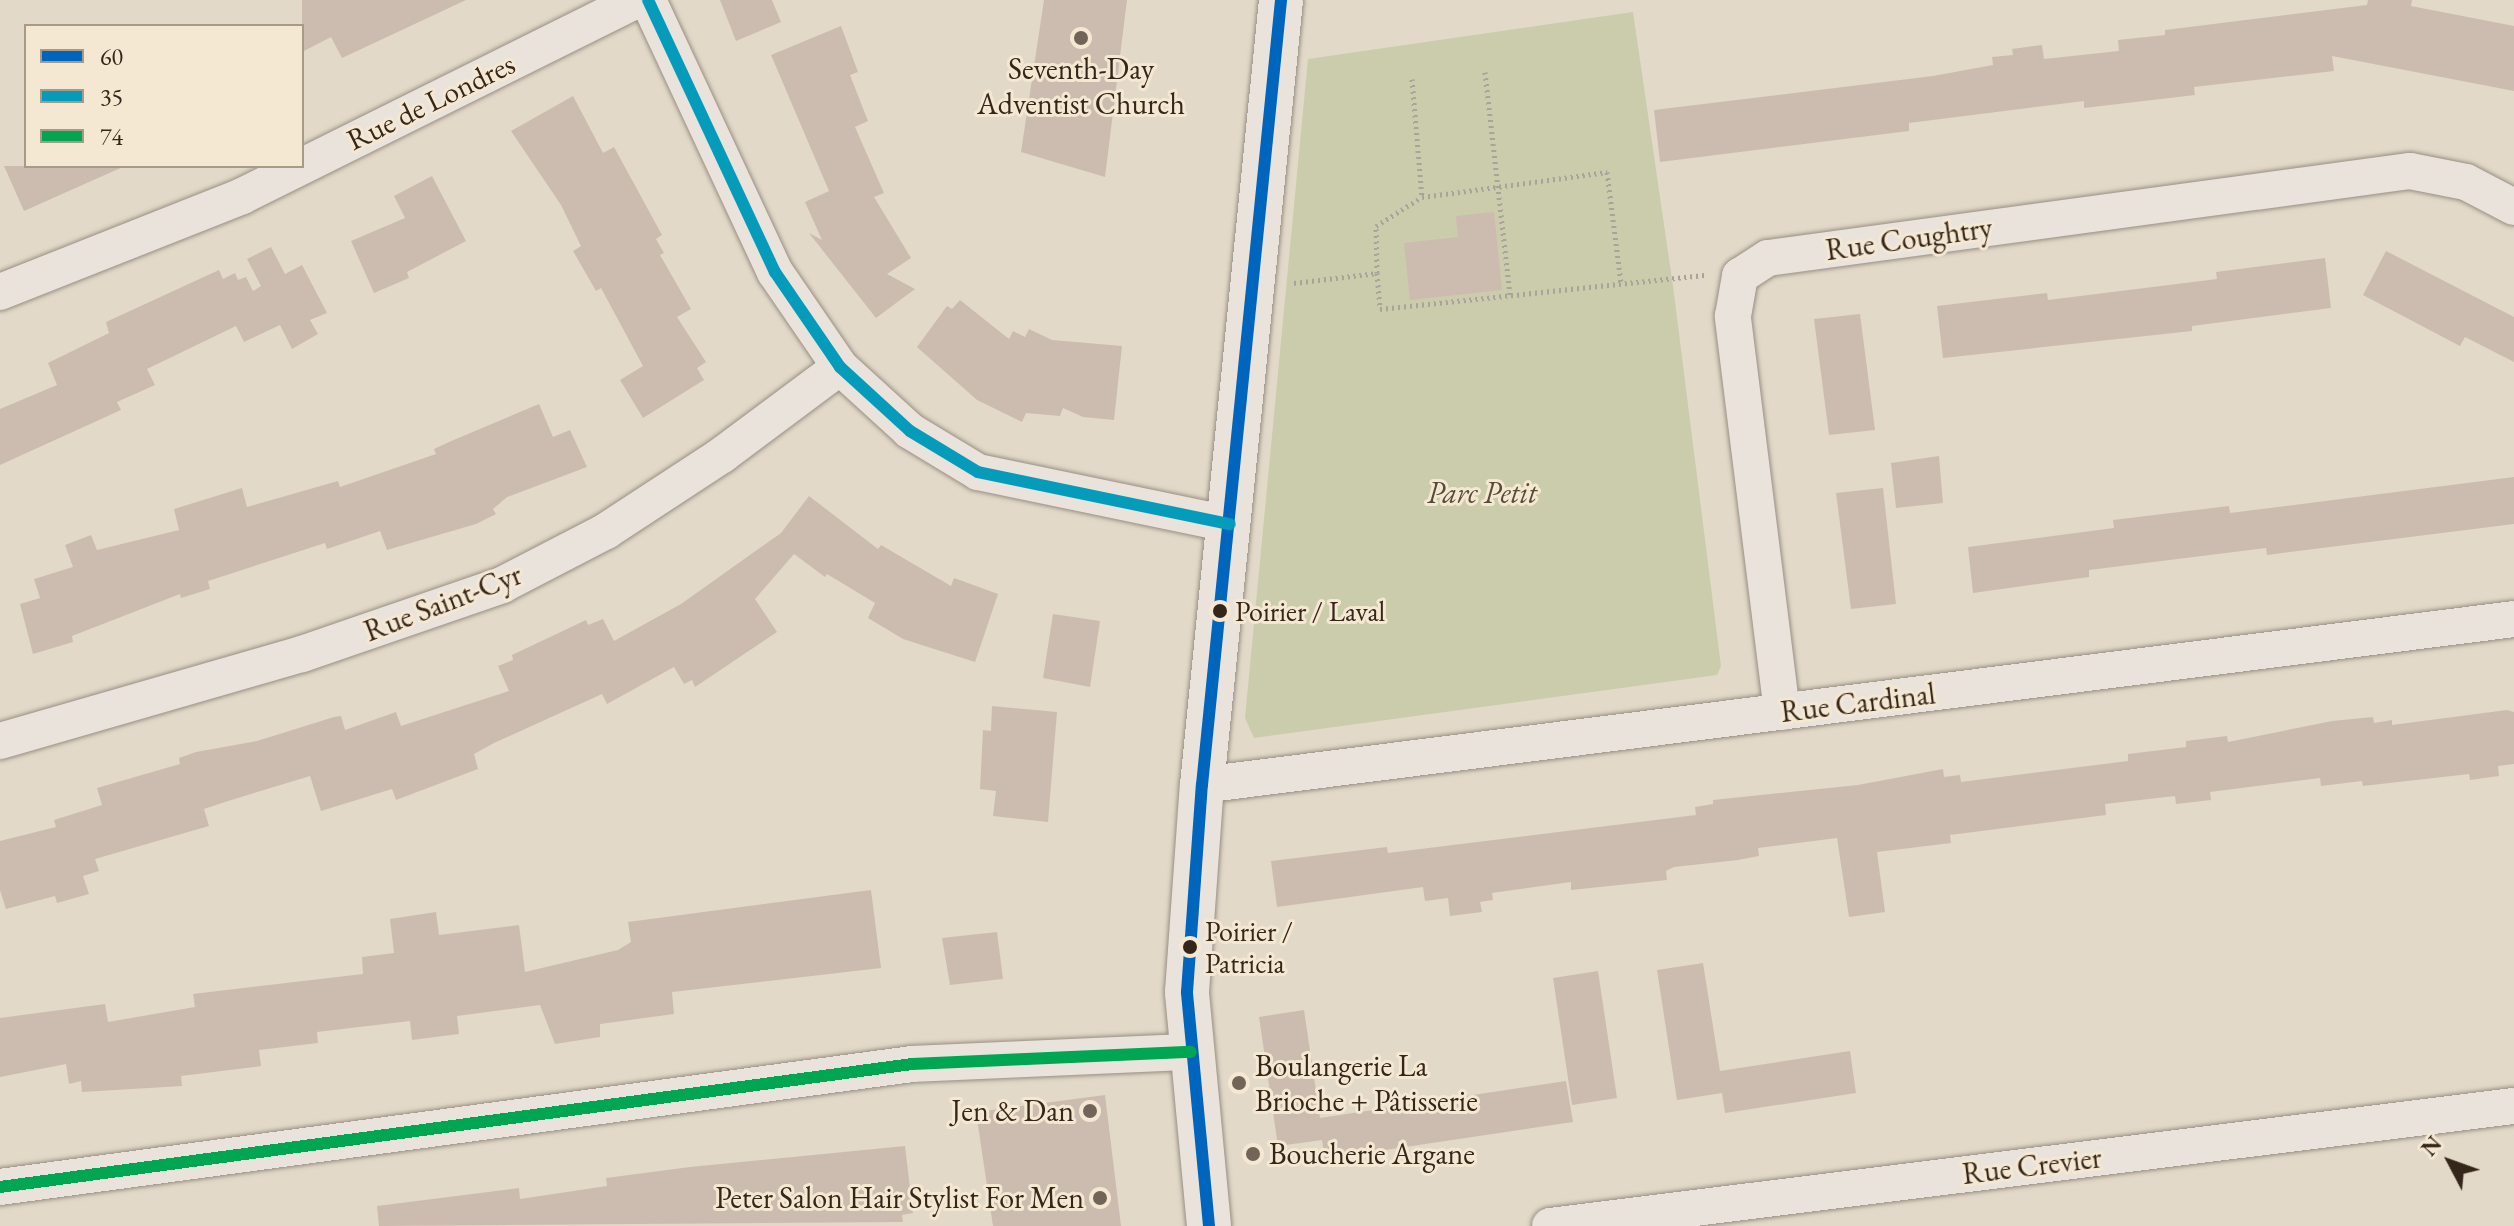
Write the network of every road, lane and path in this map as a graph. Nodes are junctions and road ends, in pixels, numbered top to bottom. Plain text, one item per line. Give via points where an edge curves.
1 (637, 0) edge
2 (648, 0) edge
3 (1281, 0) edge
4 (1485, 72) dead end
5 (1412, 79) dead end
6 (304, 165) edge
7 (298, 168) edge
8 (1498, 187) junction
9 (1422, 197) junction
10 (2514, 207) edge
11 (1377, 273) junction
12 (1740, 276) junction
13 (1621, 283) junction
14 (1253, 288) junction
15 (0, 292) edge
16 (1510, 295) junction
17 (840, 367) junction
18 (1230, 524) junction
19 (2514, 619) edge
20 (1782, 712) junction
21 (0, 741) edge
22 (1202, 785) junction
23 (1191, 1052) junction
24 (2514, 1106) edge
25 (0, 1187) edge
26 (1209, 1226) edge
27 (1550, 1226) edge

1 - 6 street, Rue de Londres
2 - 17 street via 775,272
3 - 14 street
4 - 8 path
5 - 9 path
7 - 15 street, Rue de Londres via 242,196
8 - 9 path
8 - 13 path via 1607,172
8 - 16 path
9 - 11 path via 1376,226
10 - 12 street, Rue Coughtry via 2466,182 2410,171 1768,258
11 - 14 path
11 - 16 path via 1380,309
12 - 13 path via 1691,274
12 - 20 street via 1733,316
13 - 16 path
14 - 18 street
17 - 18 street via 910,431 978,472
17 - 21 street, Rue Saint-Cyr via 722,455 606,531 502,585 302,654
18 - 22 street
19 - 20 street, Rue Cardinal
20 - 22 street, Rue Cardinal
22 - 23 street via 1187,992
23 - 25 street via 912,1064
23 - 26 street
24 - 27 street, Rue Crevier

